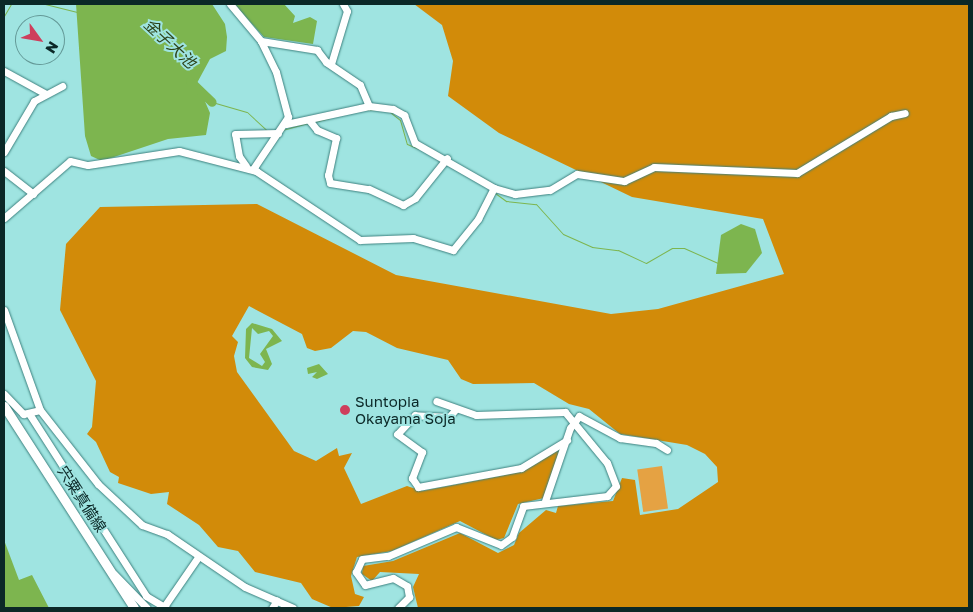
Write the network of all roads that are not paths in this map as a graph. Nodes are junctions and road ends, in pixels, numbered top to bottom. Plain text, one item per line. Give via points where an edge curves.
1 (230, 4) edge
2 (343, 4) edge
3 (261, 41) junction
4 (331, 64) junction
5 (4, 71) edge
6 (62, 86) dead end
7 (44, 93) junction
8 (369, 106) junction
9 (905, 113) dead end
10 (311, 123) junction
11 (286, 124) junction
12 (278, 133) junction
13 (4, 152) edge
14 (447, 158) junction
15 (250, 168) junction
16 (4, 171) edge
17 (494, 188) junction
18 (33, 194) junction
19 (4, 218) edge
20 (4, 310) edge
21 (4, 394) edge
22 (436, 401) dead end
23 (4, 406) edge
24 (40, 410) junction
25 (455, 410) junction
26 (30, 415) junction
27 (574, 420) junction
28 (567, 440) junction
29 (667, 450) dead end
30 (545, 501) junction
31 (198, 557) junction
32 (114, 574) junction
33 (277, 600) junction
34 (134, 608) edge
35 (147, 608) edge
36 (164, 608) edge
37 (272, 608) edge
38 (292, 608) edge
39 (398, 608) edge

1 - 3 street
2 - 4 street via 347,11
3 - 4 street via 317,50
3 - 11 street via 280,85
4 - 8 street via 360,85
5 - 7 street
6 - 7 street
7 - 13 street via 31,105
8 - 10 street
8 - 14 street via 393,109 404,115 415,143
9 - 17 street via 891,116 810,168 788,175 654,167 624,181 578,174 550,190 528,193
10 - 11 street
10 - 14 street via 336,138 328,175 330,183 368,189 403,205 415,198
11 - 12 street
12 - 15 street
12 - 15 street via 235,134 239,156
14 - 17 street
15 - 17 street via 360,240 406,238 437,242 453,250
15 - 18 street via 179,151 88,165 70,161
16 - 18 street
18 - 19 street
20 - 24 street
21 - 26 street via 23,414
22 - 25 street
23 - 32 main road, 宍粟真備線
24 - 26 street
24 - 31 street via 75,458 138,523 168,534
25 - 27 street via 476,415 565,412
25 - 28 street via 449,417 415,415 397,434 422,452 412,478 418,487 522,468
26 - 36 street via 146,596
27 - 28 street
27 - 29 street via 583,415 620,438 656,443
27 - 30 street via 611,469 616,486 607,496
28 - 30 street
30 - 39 street via 524,506 512,537 501,546 456,527 388,556 362,559 356,572 365,585 393,578 406,586 409,597
31 - 33 street via 245,587
31 - 36 street
32 - 34 main road, 宍粟真備線
32 - 35 street
33 - 37 street
33 - 38 street

